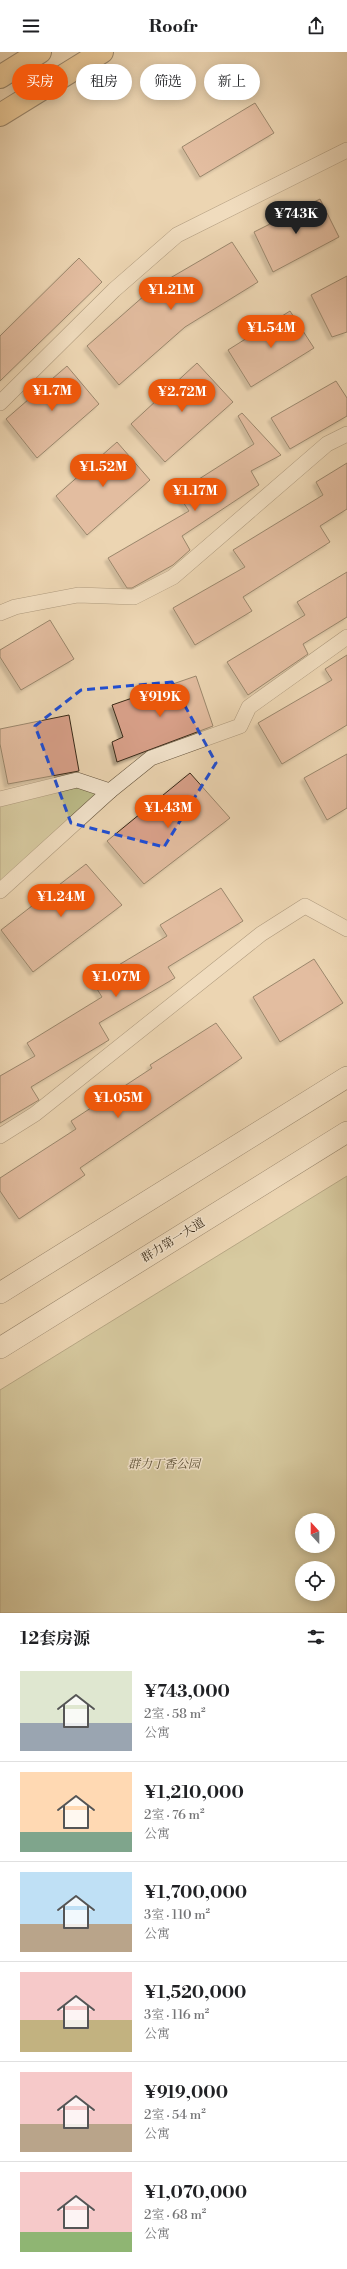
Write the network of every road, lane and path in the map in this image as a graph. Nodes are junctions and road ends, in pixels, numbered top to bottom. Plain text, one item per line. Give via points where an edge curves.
1 (40, 52) edge
2 (102, 52) edge
3 (0, 77) edge
4 (0, 115) edge
5 (347, 150) edge
6 (0, 402) edge
7 (347, 434) edge
8 (0, 613) edge
9 (347, 637) edge
10 (110, 791) junction
11 (0, 799) edge
12 (0, 891) edge
13 (347, 929) edge
14 (347, 1077) edge
15 (347, 1132) edge
16 (0, 1136) edge
17 (0, 1293) edge
18 (0, 1348) edge

1 - 3 main road
2 - 4 main road
5 - 6 street via 177,235 114,290
7 - 8 street via 327,444 174,577 134,597 78,595 15,607
9 - 10 street via 250,707 240,726 151,758
10 - 11 street via 77,780
10 - 12 street
13 - 16 street via 305,906 261,934 35,1114
14 - 17 main road
15 - 18 main road, 群力第一大道

